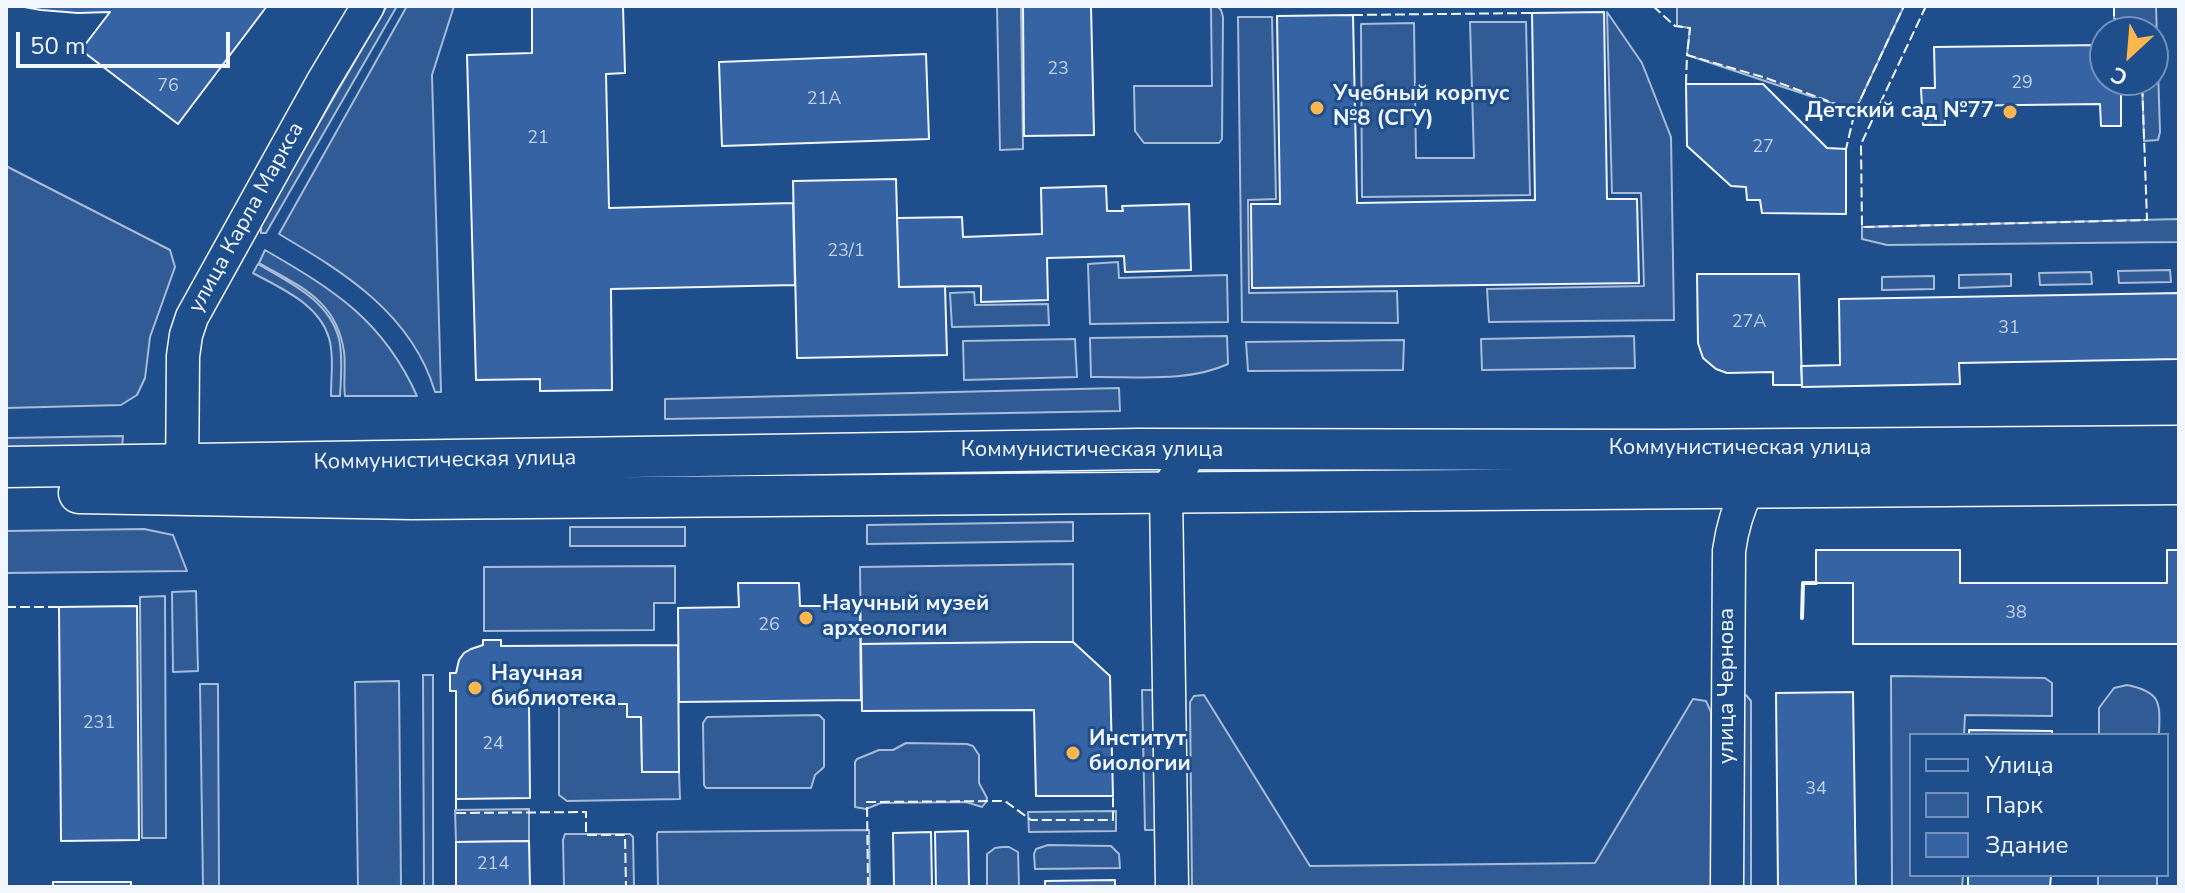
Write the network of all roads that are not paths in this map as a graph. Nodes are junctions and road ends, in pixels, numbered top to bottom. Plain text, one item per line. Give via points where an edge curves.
1 (368, 6) edge
2 (2179, 446) edge
3 (1192, 450) junction
4 (6, 467) edge
5 (182, 480) junction
6 (2179, 484) edge
7 (1748, 489) junction
8 (1166, 492) junction
9 (6, 494) edge
10 (1172, 887) edge
11 (1727, 887) edge

1 - 5 street, улица Карла Маркса via 192,317 183,356
2 - 3 main road, Коммунистическая улица
3 - 5 main road, Коммунистическая улица
3 - 8 street
4 - 5 main road, Коммунистическая улица
5 - 8 main road, Коммунистическая улица via 412,499
5 - 9 main road, Коммунистическая улица
6 - 7 main road, Коммунистическая улица
7 - 8 main road, Коммунистическая улица
7 - 11 street, улица Чернова via 1729,551
8 - 10 street

